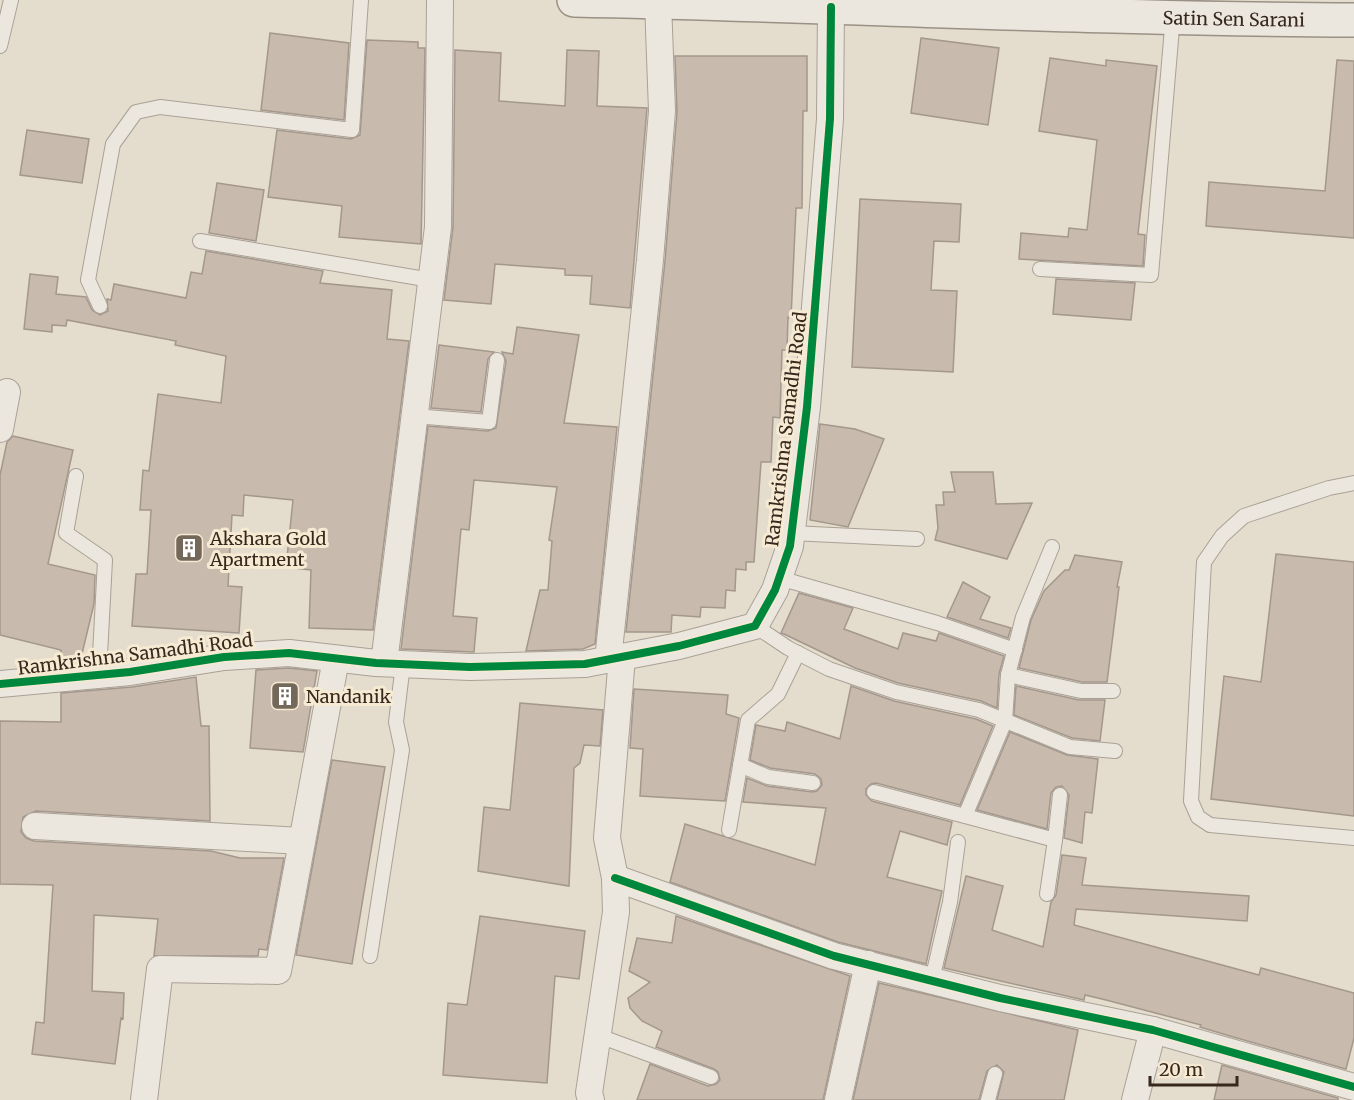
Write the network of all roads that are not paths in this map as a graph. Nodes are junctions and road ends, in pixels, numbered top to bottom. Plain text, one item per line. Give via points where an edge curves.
1 (11, 0) edge
2 (361, 0) edge
3 (440, 0) edge
4 (574, 0) edge
5 (580, 0) edge
6 (658, 2) junction
7 (973, 6) edge
8 (831, 7) junction
9 (1173, 16) junction
10 (1354, 20) edge
11 (0, 46) edge
12 (200, 241) dead end
13 (1040, 269) dead end
14 (430, 280) junction
15 (100, 306) dead end
16 (496, 360) dead end
17 (8, 392) dead end
18 (414, 416) junction
19 (0, 429) edge
20 (76, 476) dead end
21 (1354, 483) edge
22 (791, 532) junction
23 (917, 539) dead end
24 (1052, 547) dead end
25 (779, 578) junction
26 (755, 626) junction
27 (1015, 650) junction
28 (798, 653) junction
29 (615, 658) junction
30 (336, 659) junction
31 (394, 664) junction
32 (99, 674) junction
33 (1008, 675) junction
34 (0, 684) edge
35 (1113, 692) dead end
36 (1005, 722) junction
37 (1115, 751) dead end
38 (740, 765) junction
39 (813, 783) dead end
40 (874, 792) dead end
41 (1060, 795) dead end
42 (965, 816) junction
43 (35, 826) dead end
44 (729, 830) dead end
45 (1354, 838) edge
46 (1055, 840) junction
47 (301, 841) junction
48 (958, 842) dead end
49 (615, 878) junction
50 (1047, 894) dead end
51 (370, 956) dead end
52 (868, 964) junction
53 (932, 980) junction
54 (1153, 1030) junction
55 (599, 1036) junction
56 (995, 1074) dead end
57 (711, 1077) dead end
58 (1354, 1087) edge
59 (144, 1100) edge
60 (591, 1100) edge
61 (838, 1100) edge
62 (988, 1100) edge
63 (1135, 1100) edge

1 - 11 lane
2 - 15 lane via 352,130 160,107 136,112 113,144 88,280
3 - 14 street via 438,227
4 - 5 main road, Satin Sen Sarani
5 - 6 main road, Satin Sen Sarani
6 - 8 main road, Satin Sen Sarani
6 - 29 street via 662,111
7 - 8 main road, Satin Sen Sarani
7 - 9 main road, Satin Sen Sarani
8 - 22 street, Ramkrishna Samadhi Road via 830,119 807,407
9 - 10 main road, Satin Sen Sarani via 1299,15
9 - 13 lane via 1151,274
12 - 14 lane
14 - 18 street
16 - 18 lane via 489,422
17 - 19 street
18 - 31 street
20 - 32 lane via 66,533 105,560
21 - 45 lane via 1244,516 1222,536 1204,562 1191,801 1198,817 1210,825
22 - 23 lane
22 - 25 street, Ramkrishna Samadhi Road
24 - 27 lane via 1023,617
25 - 26 street, Ramkrishna Samadhi Road
25 - 27 lane via 937,623
26 - 28 lane
26 - 29 street, Ramkrishna Samadhi Road
27 - 33 lane
28 - 36 lane via 830,669 896,692 979,710
28 - 38 lane via 778,694 748,720
29 - 31 street, Ramkrishna Samadhi Road via 585,664
29 - 49 street via 607,838
30 - 31 street, Ramkrishna Samadhi Road
30 - 32 street, Ramkrishna Samadhi Road via 289,653 224,657
30 - 47 street
31 - 51 lane via 396,722 402,750
32 - 34 street, Ramkrishna Samadhi Road
33 - 35 lane via 1081,692
33 - 36 lane
36 - 37 lane via 1070,747
36 - 42 lane
38 - 39 lane via 768,777
38 - 44 lane
40 - 42 lane
41 - 46 lane
42 - 46 lane
43 - 47 street
46 - 50 lane
47 - 59 street via 278,971 160,969
48 - 53 lane via 950,902
49 - 52 street via 834,956
49 - 55 street via 616,912
52 - 53 street
52 - 61 street
53 - 54 street
54 - 58 street
54 - 63 street
55 - 57 lane
55 - 60 street
56 - 62 lane

